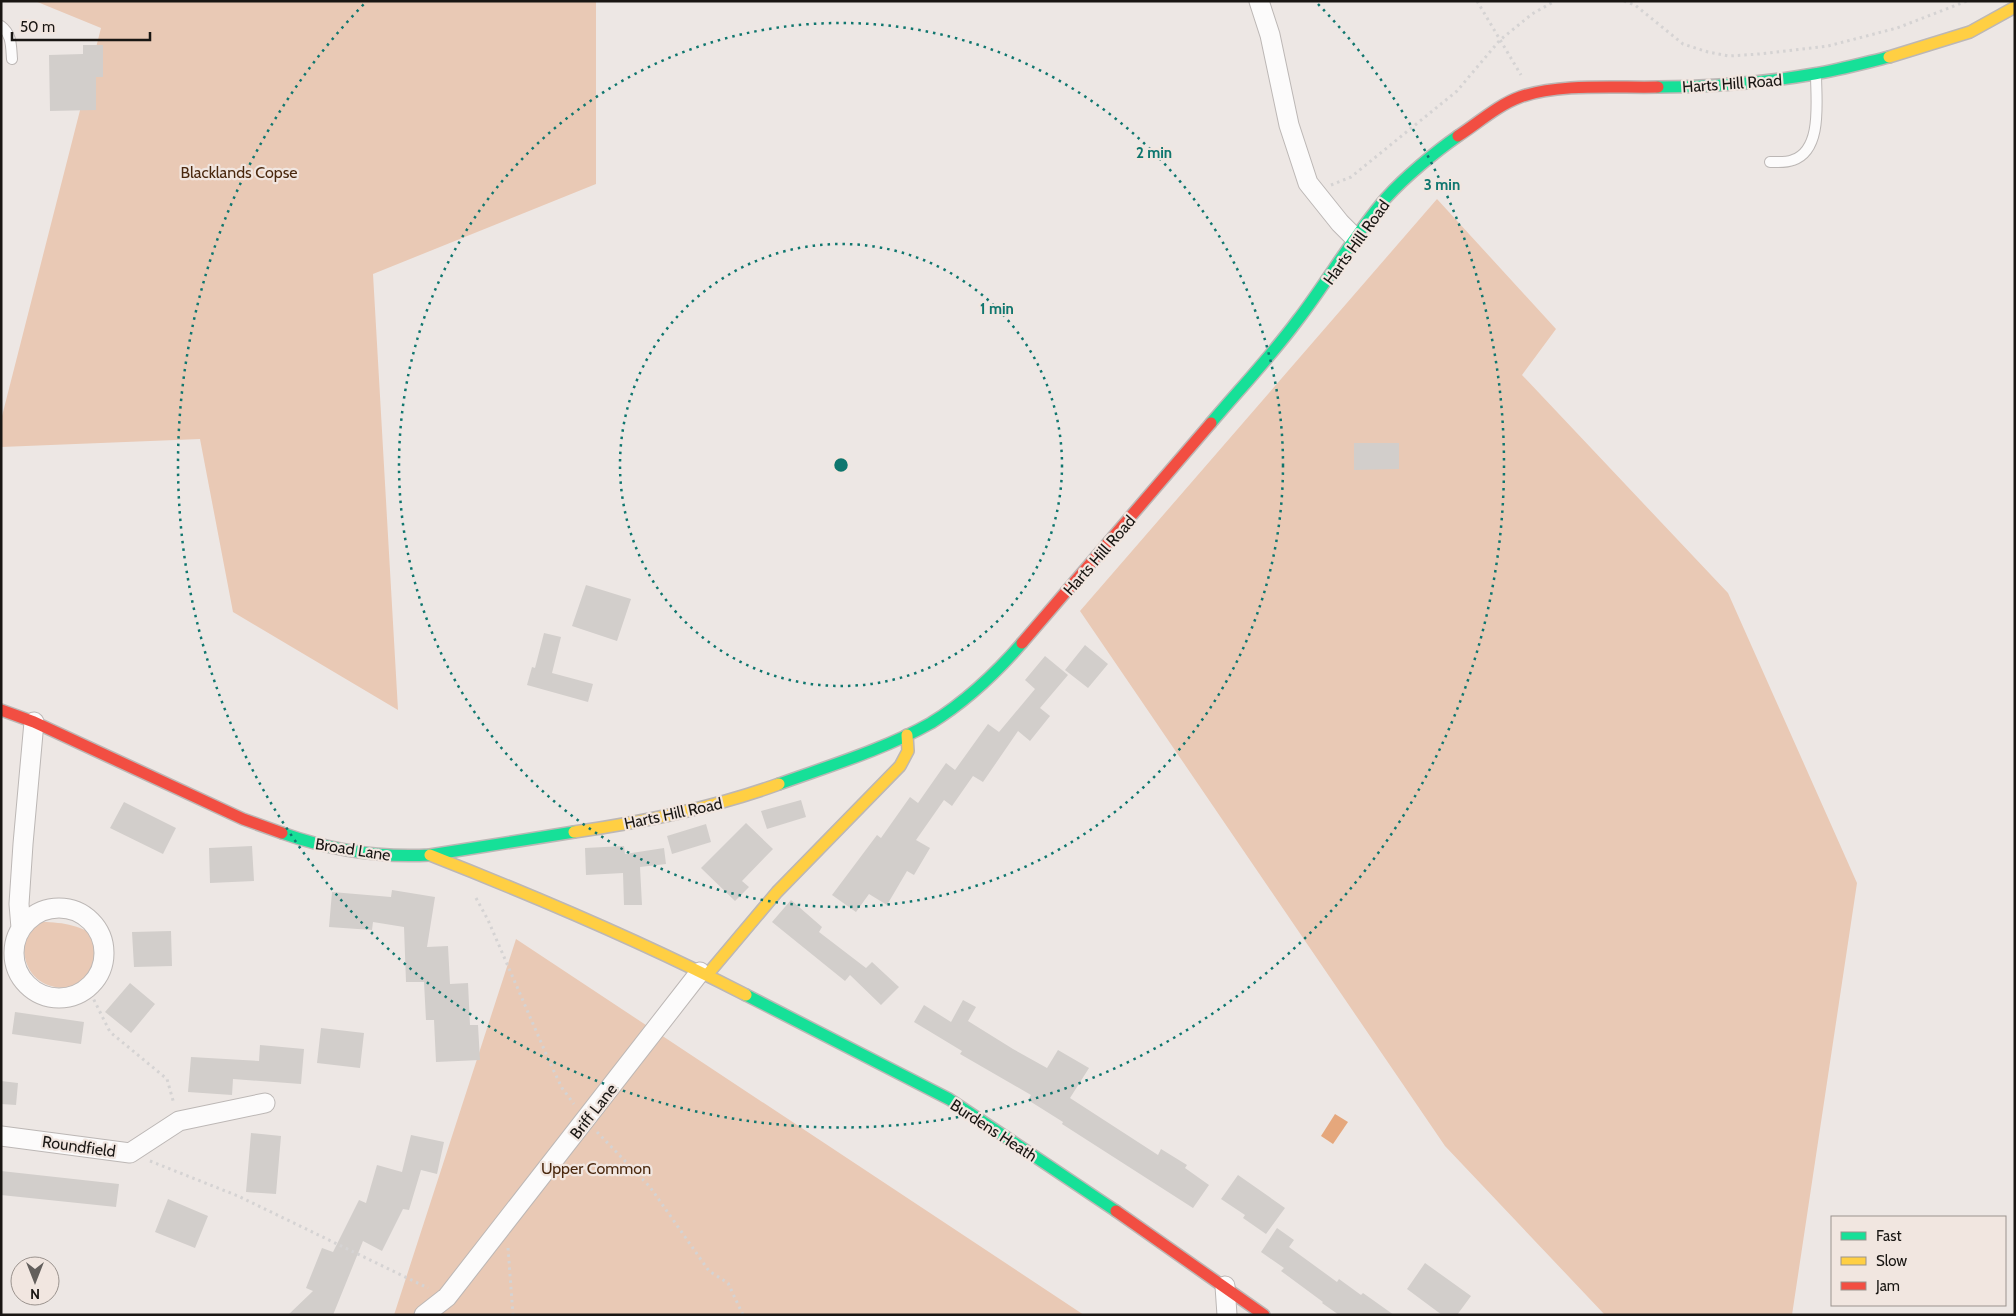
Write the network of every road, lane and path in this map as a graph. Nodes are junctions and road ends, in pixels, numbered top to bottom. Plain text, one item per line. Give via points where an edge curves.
1 (1258, 1) edge
2 (1478, 1) edge
3 (1555, 1) edge
4 (1624, 1) edge
5 (1967, 1) edge
6 (2015, 7) edge
7 (1, 26) edge
8 (1500, 40) junction
9 (12, 59) dead end
10 (1816, 74) junction
11 (1532, 93) junction
12 (1770, 162) dead end
13 (1308, 183) junction
14 (1355, 238) junction
15 (1, 710) edge
16 (34, 722) junction
17 (907, 735) junction
18 (430, 855) junction
19 (21, 928) junction
20 (704, 973) junction
21 (88, 988) junction
22 (264, 1103) dead end
23 (179, 1121) junction
24 (1, 1136) edge
25 (130, 1153) junction
26 (506, 1223) junction
27 (1225, 1286) junction
28 (447, 1297) junction
29 (424, 1315) edge
30 (513, 1315) edge
31 (1227, 1315) edge
32 (1264, 1315) edge

1 - 13 street via 1270,35 1289,125
2 - 8 path
3 - 8 path via 1532,14
4 - 5 path via 1683,44 1729,56 1828,46 1897,28
6 - 10 street, Harts Hill Road via 1970,32 1900,54
7 - 9 lane via 11,40
8 - 11 path
8 - 13 path via 1457,91 1351,177 1330,185
10 - 11 street, Harts Hill Road via 1708,87 1588,88
10 - 12 lane via 1815,134 1810,147 1795,160
11 - 14 street, Harts Hill Road via 1495,110 1442,147 1379,205
13 - 14 street
14 - 17 street, Harts Hill Road via 1296,323 1019,647 955,706
15 - 16 street, Broad Lane
16 - 18 street, Broad Lane via 243,819 298,839 367,854
16 - 19 street via 22,852
17 - 18 street, Harts Hill Road via 817,772 686,812
17 - 20 street via 908,751 900,766
18 - 20 street, Broad Lane via 546,901
19 - 21 street via 15,941 14,955 20,975 34,991 62,998
19 - 21 street via 46,910 61,908 76,911 90,919 104,947 103,962
20 - 26 street, Briff Lane
20 - 27 street, Burdens Heath via 949,1099
21 - 23 path via 110,1032 167,1079
22 - 23 street, Roundfield
23 - 25 street, Roundfield
24 - 25 street, Roundfield
25 - 28 path via 238,1196
26 - 28 street, Briff Lane
26 - 30 path
27 - 31 street
27 - 32 street, Burdens Heath
28 - 29 street, Briff Lane

